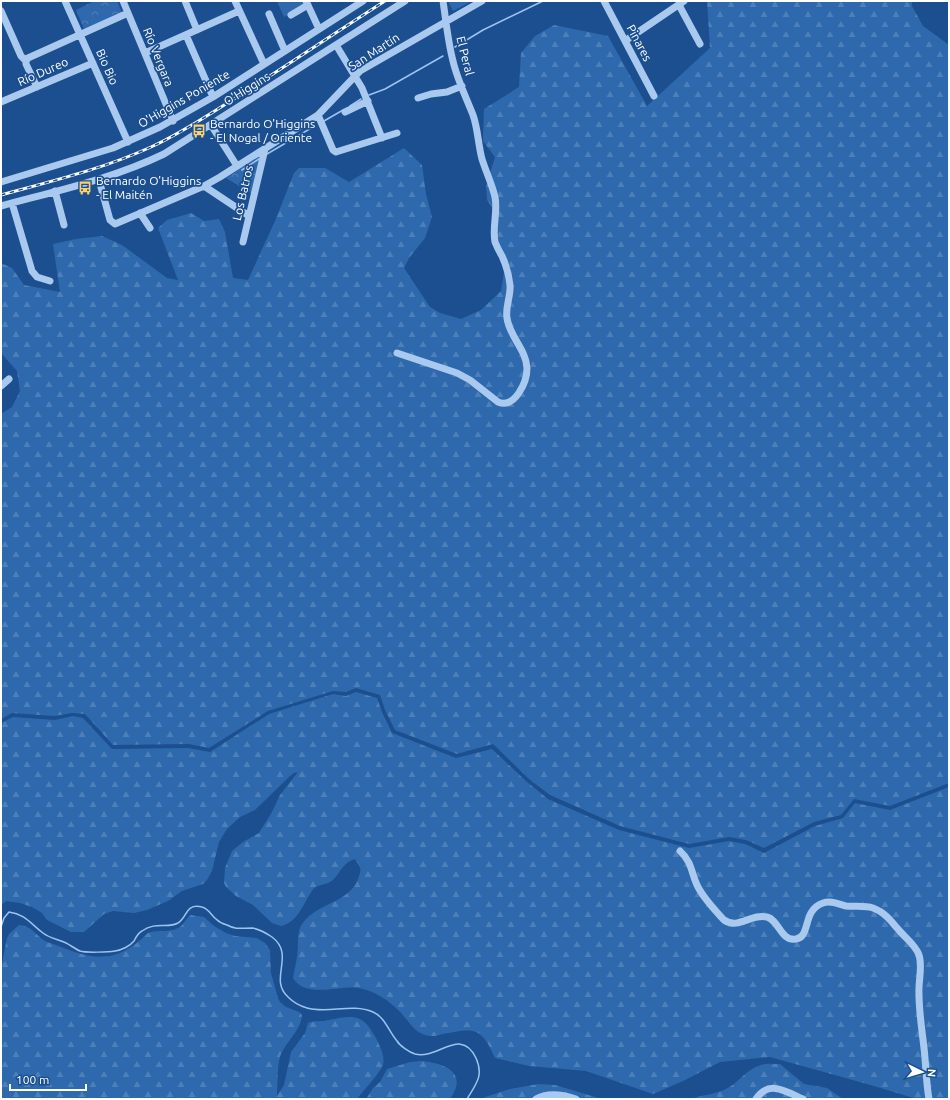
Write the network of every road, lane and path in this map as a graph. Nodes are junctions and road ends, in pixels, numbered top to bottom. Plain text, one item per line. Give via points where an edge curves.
1 (65, 1) edge
2 (123, 1) edge
3 (185, 1) edge
4 (363, 1) edge
5 (405, 1) edge
6 (443, 1) edge
7 (482, 1) edge
8 (604, 1) edge
9 (238, 2) edge
10 (307, 3) edge
11 (682, 3) edge
12 (1, 11) edge
13 (239, 11) junction
14 (128, 13) junction
15 (269, 14) dead end
16 (291, 15) dead end
17 (446, 21) junction
18 (319, 29) junction
19 (197, 30) junction
20 (80, 34) junction
21 (186, 34) junction
22 (625, 41) junction
23 (700, 44) dead end
24 (336, 45) junction
25 (285, 51) junction
26 (145, 53) junction
27 (26, 61) junction
28 (93, 62) junction
29 (264, 64) junction
30 (355, 75) junction
31 (462, 86) junction
32 (37, 87) junction
33 (654, 96) dead end
34 (213, 97) junction
35 (418, 98) dead end
36 (1, 101) edge
37 (368, 101) junction
38 (345, 112) dead end
39 (318, 115) junction
40 (173, 121) junction
41 (211, 125) junction
42 (397, 133) dead end
43 (382, 138) junction
44 (128, 142) junction
45 (265, 149) junction
46 (237, 166) junction
47 (99, 180) junction
48 (1, 182) edge
49 (204, 186) junction
50 (55, 191) junction
51 (12, 203) junction
52 (1, 206) edge
53 (140, 213) junction
54 (249, 216) junction
55 (64, 225) dead end
56 (150, 228) dead end
57 (243, 242) dead end
58 (50, 281) dead end
59 (397, 353) dead end
60 (9, 379) dead end
61 (1, 386) edge
62 (680, 851) dead end
63 (536, 1099) edge
64 (576, 1099) edge
65 (756, 1099) edge
66 (802, 1099) edge
67 (929, 1099) edge

1 - 20 street, Bio Bio
2 - 14 street, Río Vergara
3 - 19 street
4 - 18 street, O'Higgins Poniente
5 - 24 street, O'Higgins
6 - 17 street, El Peral
7 - 17 street, San Martín
8 - 22 street, Pinares
9 - 13 street
10 - 16 street
10 - 18 street
11 - 22 street
11 - 23 street
12 - 27 street
13 - 19 street
13 - 29 street
14 - 20 street
14 - 26 street, Río Vergara
15 - 25 street
17 - 30 street, San Martín
17 - 31 street, El Peral via 452,59
18 - 25 street, O'Higgins Poniente
19 - 21 street
20 - 27 street
20 - 28 street, Bio Bio
21 - 26 street
21 - 34 street
22 - 33 street, Pinares
24 - 30 street
24 - 41 street, O'Higgins
25 - 29 street, O'Higgins Poniente
26 - 40 street, Río Vergara
27 - 32 street
28 - 32 street, Río Dureo
28 - 44 street, Bio Bio
29 - 34 street, O'Higgins Poniente
30 - 37 street
30 - 39 street, San Martín
31 - 35 street
31 - 59 street, El Peral via 477,130 495,200 494,232 510,282 507,318 511,332 526,359 527,372 514,398 502,403 457,373
32 - 36 street, Río Dureo
34 - 40 street, O'Higgins Poniente
37 - 38 street
37 - 43 street
39 - 43 street via 335,152
39 - 45 street, San Martín
40 - 44 street, O'Higgins Poniente
41 - 46 street
41 - 47 street, O'Higgins via 164,154
42 - 43 street
44 - 48 street, O'Higgins Poniente
45 - 46 street, San Martín
45 - 54 street, Los Batros
46 - 49 street, San Martín
47 - 50 street, O'Higgins
47 - 53 street, San Martín via 113,223
49 - 53 street, San Martín
49 - 54 street
50 - 51 street, O'Higgins
50 - 55 street
51 - 52 street, O'Higgins
51 - 58 street via 32,271 37,277
53 - 56 street
54 - 57 street, Los Batros
60 - 61 street
62 - 67 street via 690,863 700,891 729,923 738,924 751,918 766,917 774,921 790,939 795,940 804,934 811,912 816,906 824,903 867,906 886,916 913,945 919,956 919,1000
63 - 64 street via 548,1095
65 - 66 street via 766,1090 778,1088

